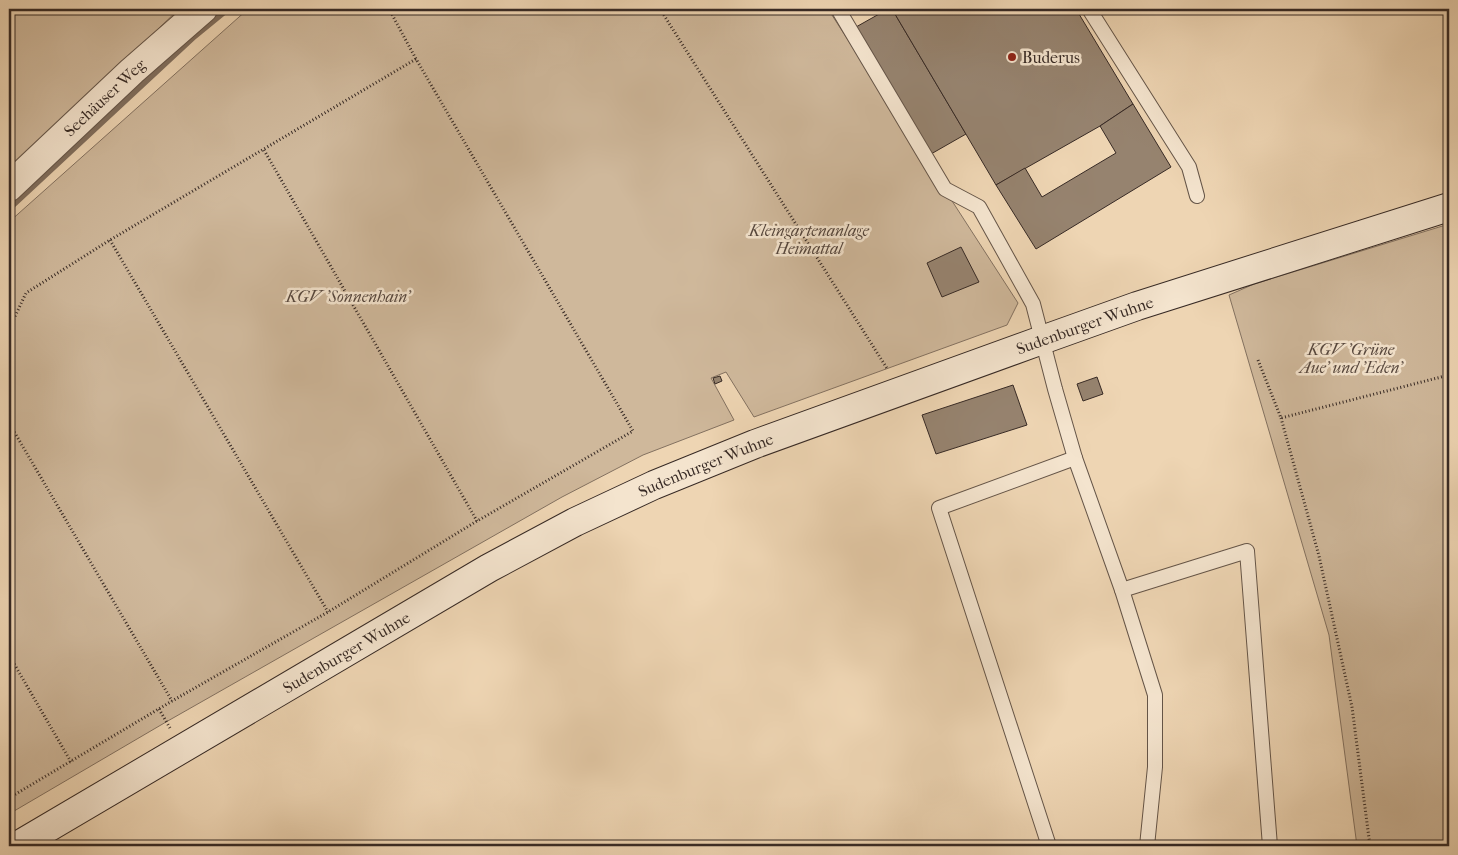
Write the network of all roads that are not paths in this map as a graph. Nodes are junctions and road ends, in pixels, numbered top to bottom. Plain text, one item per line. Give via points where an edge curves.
1 (202, 9) edge
2 (838, 9) edge
3 (1088, 9) edge
4 (9, 187) edge
5 (1197, 196) dead end
6 (1449, 207) edge
7 (1042, 340) junction
8 (1075, 458) junction
9 (1122, 590) junction
10 (17, 846) edge
11 (1050, 846) edge
12 (1147, 846) edge
13 (1270, 846) edge

1 - 4 main road, Seehäuser Weg
2 - 7 lane via 945,189 979,207 1033,304
3 - 5 lane via 1189,167
6 - 7 main road, Sudenburger Wuhne via 1137,306
7 - 8 lane
7 - 10 main road, Sudenburger Wuhne via 701,465 575,522 489,568
8 - 9 lane
8 - 11 lane via 940,508
9 - 12 lane via 1155,695 1155,767
9 - 13 lane via 1247,551

